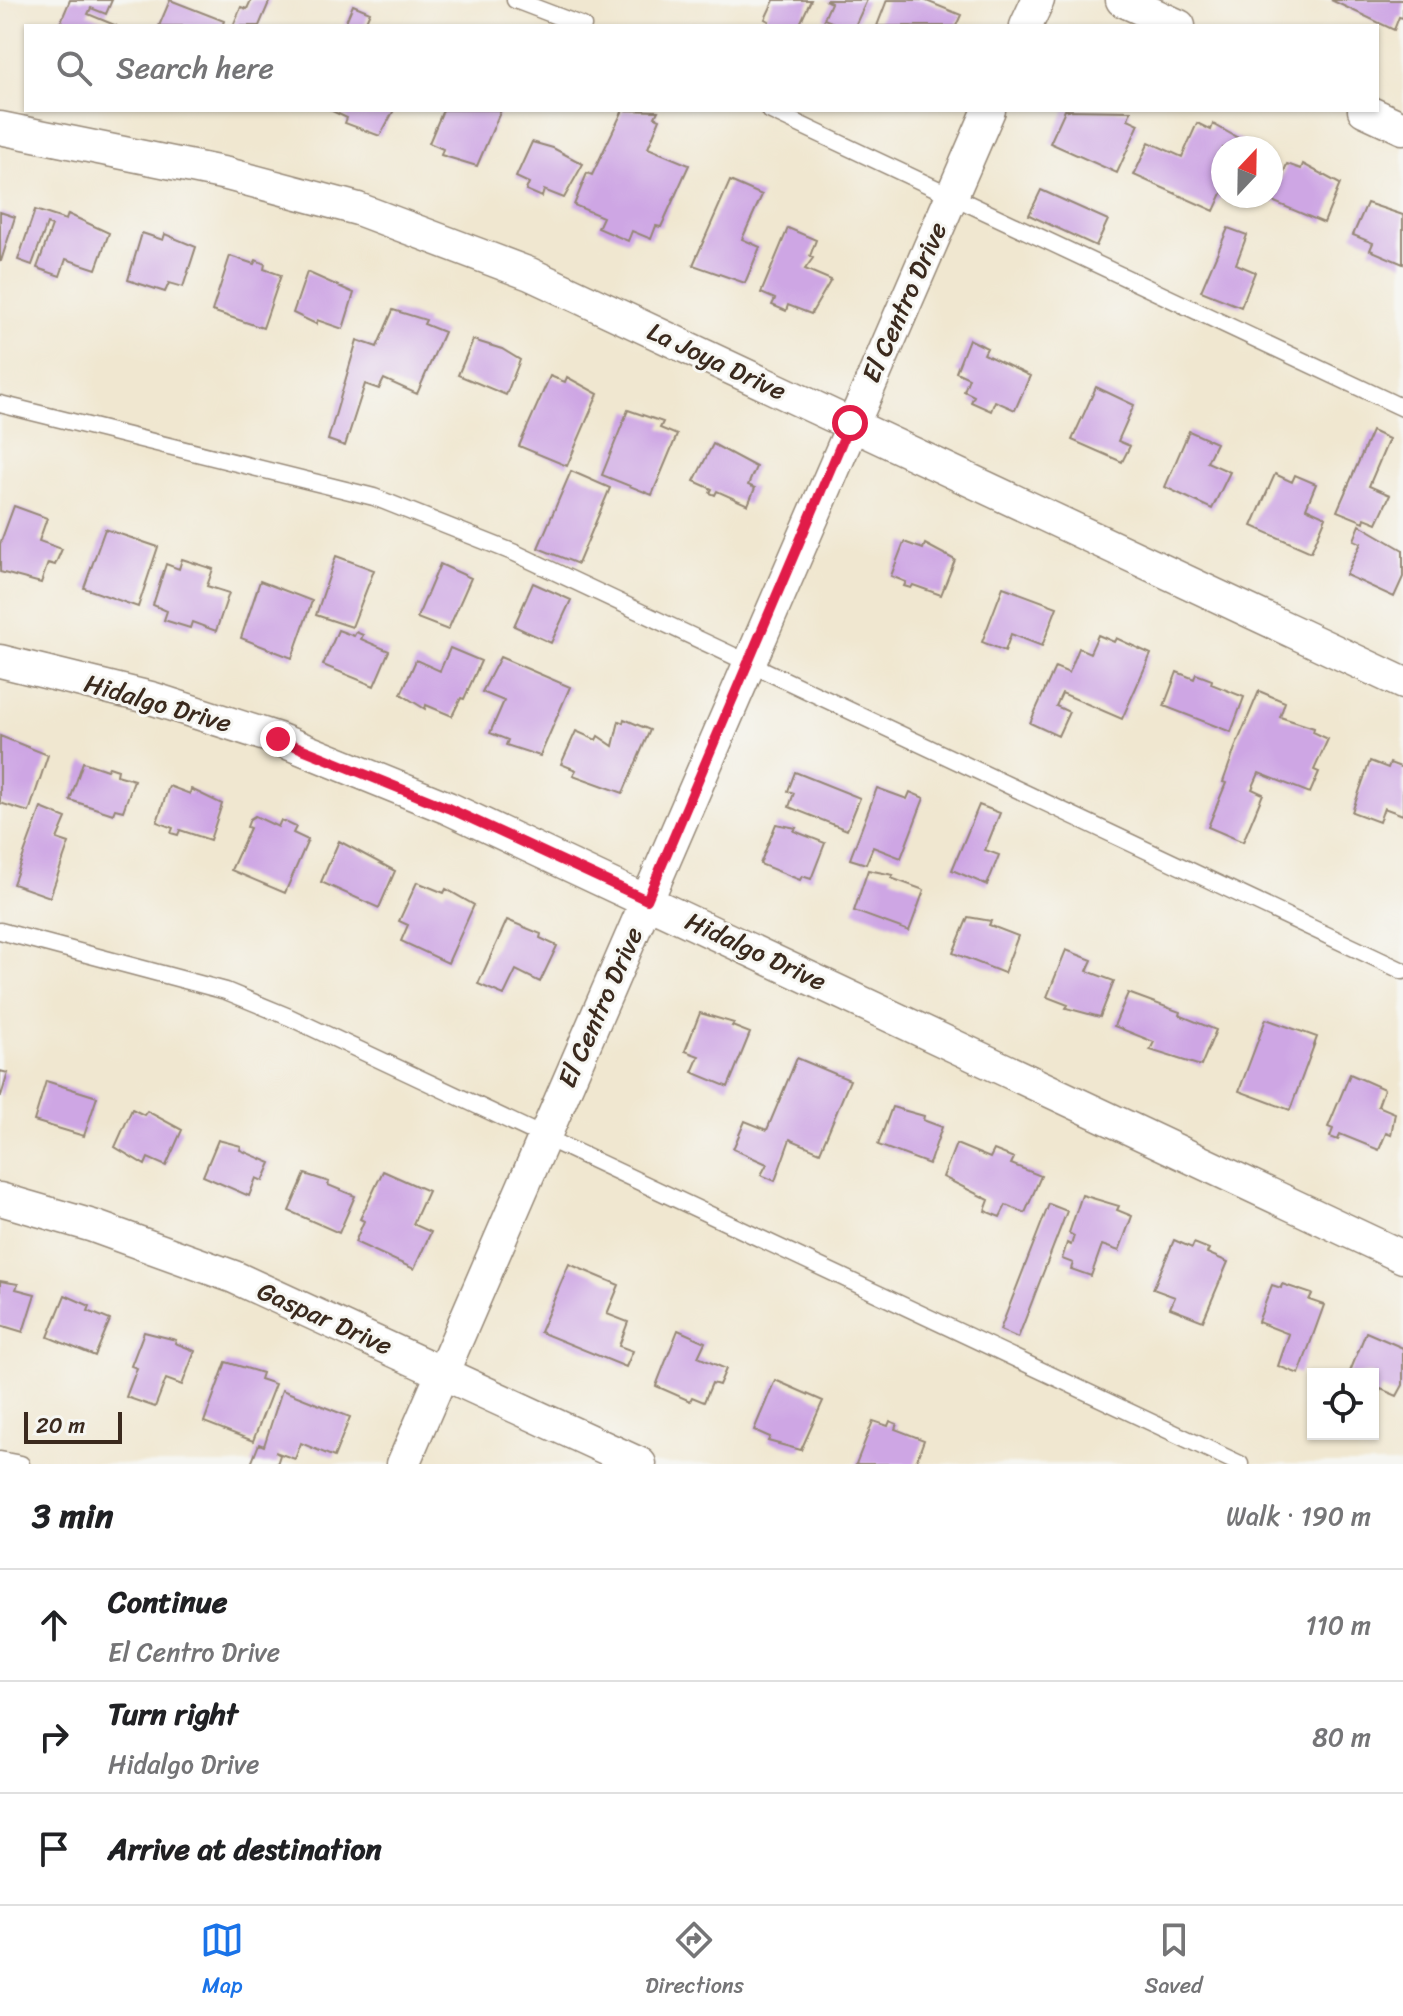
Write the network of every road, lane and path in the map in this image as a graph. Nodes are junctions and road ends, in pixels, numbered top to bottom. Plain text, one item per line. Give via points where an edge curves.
1 (515, 0) edge
2 (1038, 0) edge
3 (1122, 0) edge
4 (578, 24) edge
5 (1027, 24) edge
6 (1175, 24) edge
7 (773, 112) edge
8 (988, 112) edge
9 (1368, 112) edge
10 (0, 128) edge
11 (1403, 128) edge
12 (950, 196) junction
13 (0, 404) edge
14 (1403, 408) edge
15 (850, 423) junction
16 (0, 661) edge
17 (750, 662) junction
18 (1403, 683) edge
19 (647, 900) junction
20 (0, 931) edge
21 (1403, 971) edge
22 (544, 1136) junction
23 (0, 1199) edge
24 (1403, 1257) edge
25 (441, 1370) junction
26 (0, 1460) edge
27 (21, 1464) edge
28 (403, 1464) edge
29 (640, 1464) edge
30 (1240, 1464) edge

1 - 4 lane
2 - 5 street
3 - 6 street
7 - 12 lane
8 - 12 street, El Centro Drive
9 - 11 street
10 - 15 street, La Joya Drive via 227,174 358,209 530,274
12 - 14 lane
12 - 15 street, El Centro Drive
13 - 17 lane via 374,497 515,553
15 - 17 street, El Centro Drive
15 - 18 street, La Joya Drive
16 - 19 street, Hidalgo Drive via 151,698 278,739 448,808
17 - 19 street, El Centro Drive
17 - 21 lane
19 - 22 street, El Centro Drive
19 - 24 street, Hidalgo Drive
20 - 22 lane via 226,991
22 - 25 street, El Centro Drive
22 - 30 lane
23 - 25 street, Gaspar Drive via 234,1277
25 - 28 street, El Centro Drive
25 - 29 street, Gaspar Drive
26 - 27 lane

